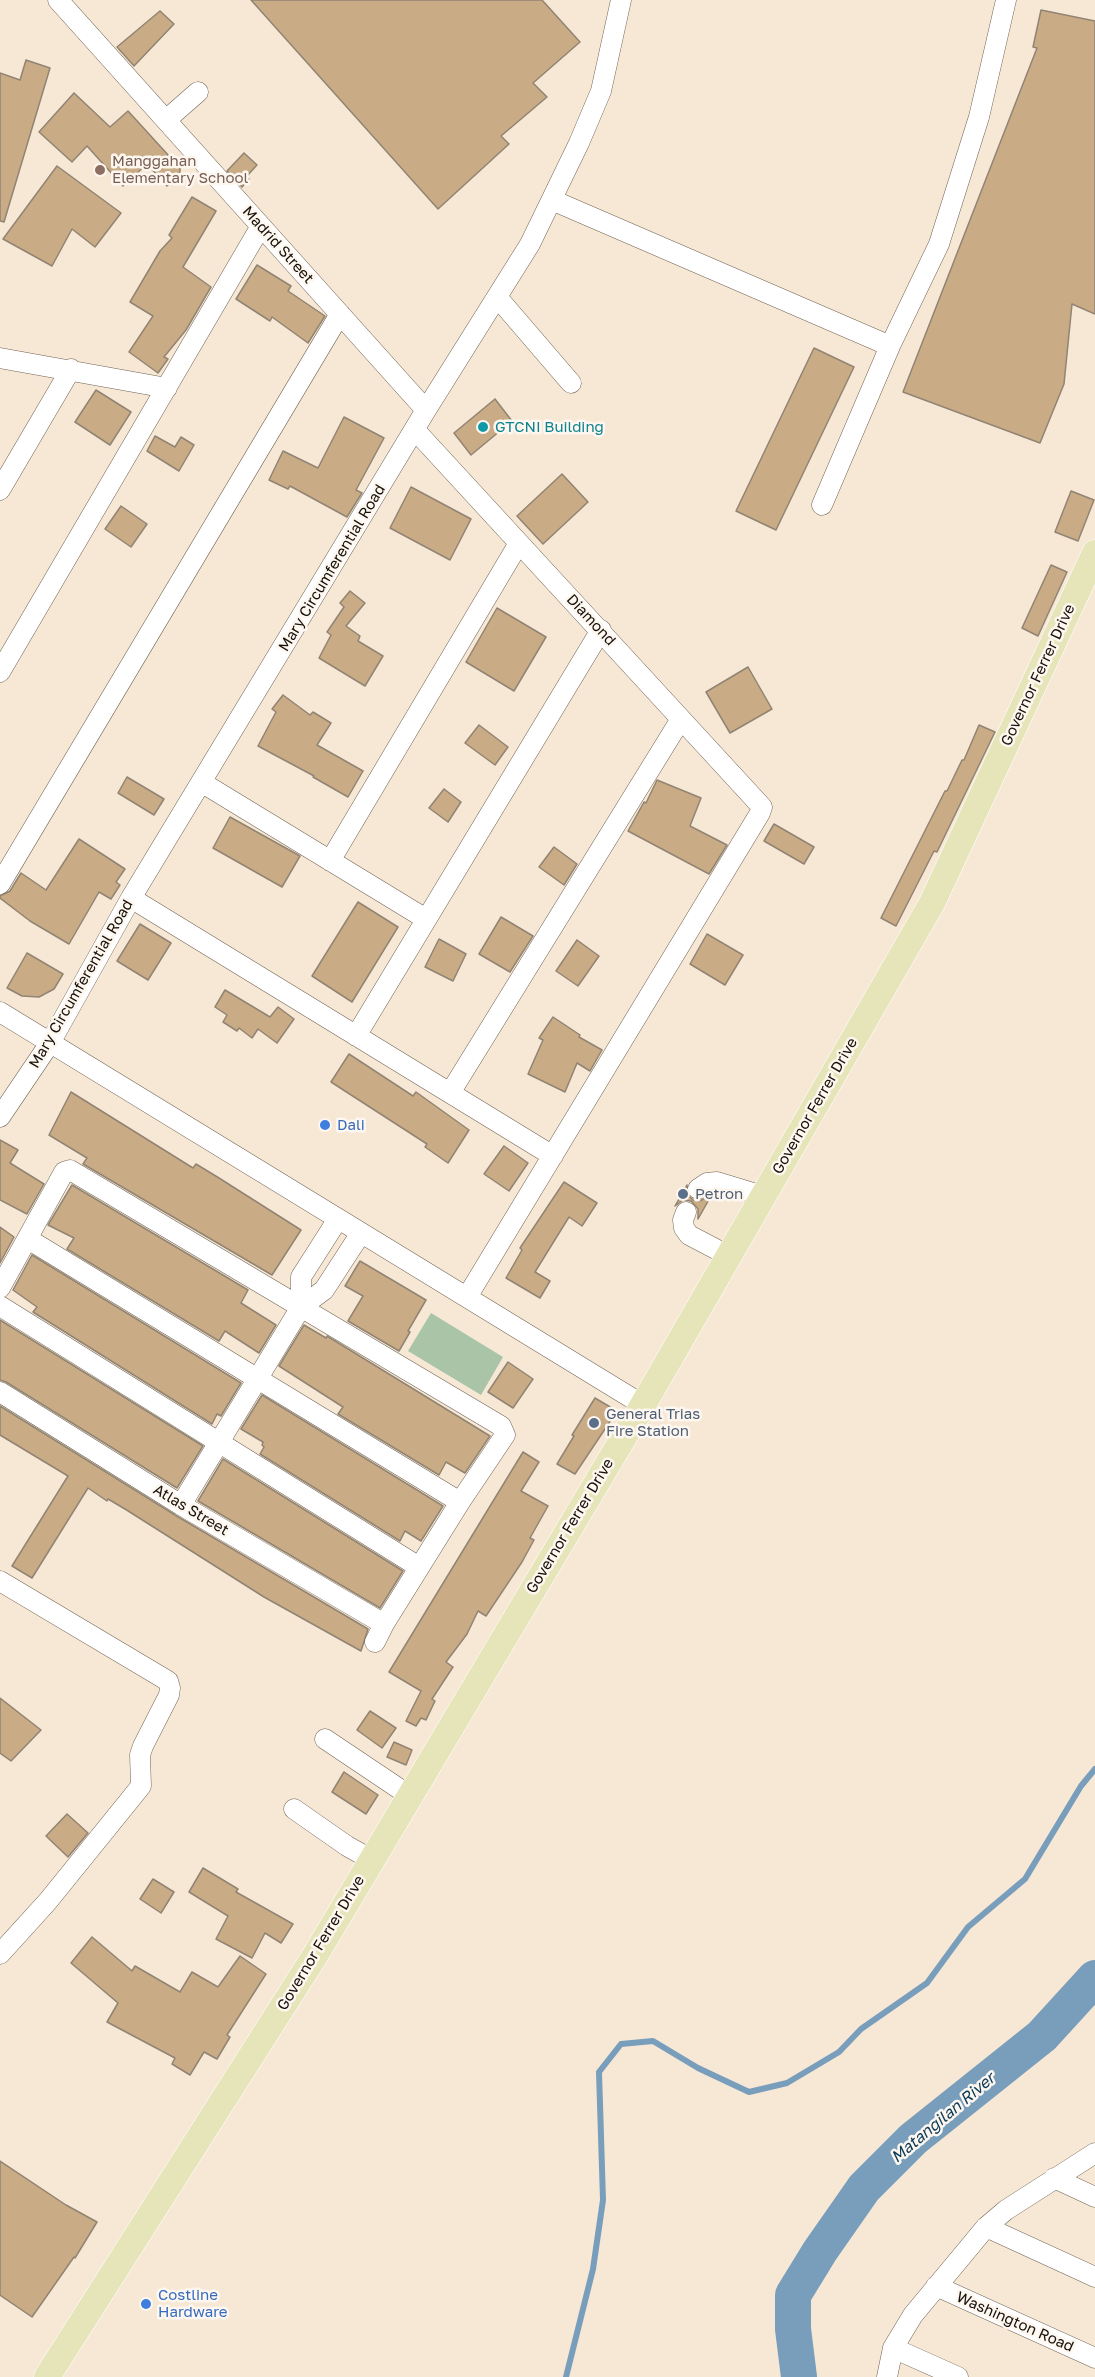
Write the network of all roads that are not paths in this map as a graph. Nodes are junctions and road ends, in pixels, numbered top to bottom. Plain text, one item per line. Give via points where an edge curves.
1 (58, 0) edge
2 (621, 0) edge
3 (1006, 0) edge
4 (198, 92) dead end
5 (166, 120) junction
6 (552, 200) junction
7 (261, 226) junction
8 (498, 298) junction
9 (339, 314) junction
10 (890, 346) junction
11 (0, 358) edge
12 (71, 369) junction
13 (571, 383) dead end
14 (167, 388) junction
15 (426, 410) junction
16 (415, 430) junction
17 (0, 490) edge
18 (822, 505) dead end
19 (519, 543) junction
20 (1095, 553) edge
21 (601, 630) junction
22 (0, 672) edge
23 (681, 719) junction
24 (201, 782) junction
25 (330, 861) junction
26 (6, 862) edge
27 (0, 884) edge
28 (131, 898) junction
29 (426, 919) junction
30 (0, 1012) edge
31 (356, 1036) junction
32 (50, 1042) junction
33 (450, 1093) junction
34 (0, 1118) edge
35 (553, 1156) junction
36 (698, 1189) dead end
37 (763, 1196) junction
38 (686, 1212) dead end
39 (338, 1219) junction
40 (361, 1233) junction
41 (28, 1239) junction
42 (729, 1256) junction
43 (0, 1288) edge
44 (467, 1297) junction
45 (0, 1306) edge
46 (301, 1307) junction
47 (257, 1379) junction
48 (0, 1392) edge
49 (643, 1405) junction
50 (219, 1443) junction
51 (460, 1502) junction
52 (182, 1505) junction
53 (419, 1567) junction
54 (0, 1581) edge
55 (384, 1624) junction
56 (375, 1642) dead end
57 (325, 1739) dead end
58 (410, 1796) junction
59 (294, 1809) dead end
60 (372, 1860) junction
61 (0, 1954) edge
62 (1095, 2153) edge
63 (1054, 2178) junction
64 (1095, 2198) edge
65 (986, 2227) junction
66 (1095, 2277) edge
67 (936, 2286) junction
68 (893, 2348) junction
69 (1095, 2358) edge
70 (47, 2377) edge
71 (887, 2377) edge
72 (958, 2377) edge

1 - 5 street, Madrid Street
2 - 6 street, Mary Circumferential Road via 602,91
3 - 10 street via 979,117 939,244
4 - 5 street
5 - 7 street, Madrid Street
6 - 8 street, Mary Circumferential Road
6 - 10 street
7 - 9 street, Madrid Street
7 - 14 street
8 - 13 street
8 - 15 street, Mary Circumferential Road
9 - 15 street, Madrid Street
9 - 26 street
10 - 18 street
11 - 12 street
12 - 14 street
12 - 17 street
14 - 22 street
15 - 16 street, Mary Circumferential Road
16 - 19 street, Diamond
16 - 24 street, Mary Circumferential Road
19 - 21 street, Diamond
19 - 25 street
20 - 37 main road, Governor Ferrer Drive via 932,903
21 - 23 street, Diamond
21 - 29 street
23 - 33 street
23 - 35 street, Diamond via 762,807
24 - 25 street
24 - 28 street, Mary Circumferential Road
25 - 29 street
26 - 27 street
28 - 31 street
28 - 32 street, Mary Circumferential Road
29 - 31 street
30 - 32 street
31 - 33 street
32 - 34 street, Mary Circumferential Road
32 - 39 street
33 - 35 street
35 - 44 street
36 - 37 street via 717,1182
37 - 42 main road, Governor Ferrer Drive
38 - 42 street via 684,1228 689,1235
39 - 40 street
39 - 46 street via 302,1277
40 - 44 street
40 - 46 street via 324,1290
41 - 43 street
41 - 46 street via 64,1172 72,1171
41 - 47 street
42 - 49 main road, Governor Ferrer Drive
44 - 49 street
45 - 50 street
46 - 47 street
46 - 51 street via 501,1426 506,1435
47 - 50 street
47 - 51 street
48 - 52 street, Atlas Street
49 - 58 main road, Governor Ferrer Drive
50 - 52 street
50 - 53 street
51 - 53 street
52 - 55 street, Atlas Street
53 - 55 street
54 - 61 street via 168,1682 170,1688 140,1755 141,1786
55 - 56 street
57 - 58 street
58 - 60 main road, Governor Ferrer Drive
59 - 60 street
60 - 70 main road, Governor Ferrer Drive
62 - 63 street
63 - 64 street
63 - 65 street
65 - 66 street
65 - 67 street
67 - 68 street
67 - 69 street, Washington Road
68 - 71 street
68 - 72 street

